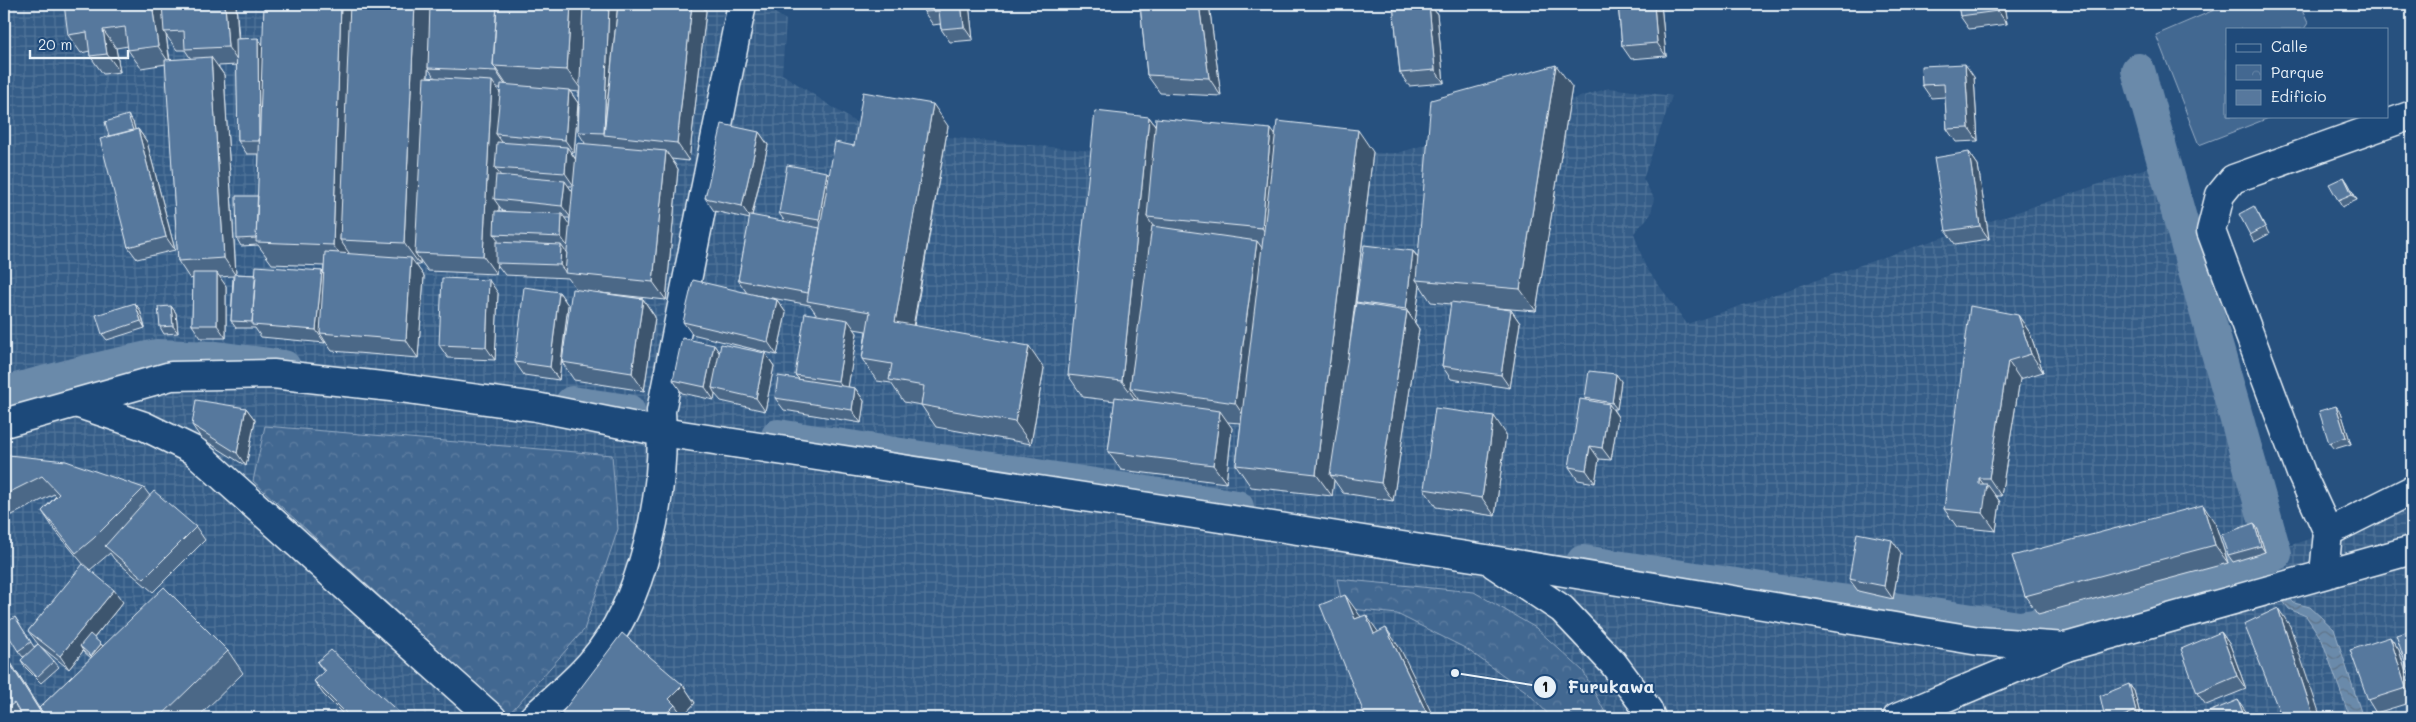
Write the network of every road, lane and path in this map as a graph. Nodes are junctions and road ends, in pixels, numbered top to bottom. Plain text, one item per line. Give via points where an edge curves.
1 (742, 4) edge
2 (2412, 115) edge
3 (76, 402) junction
4 (4, 423) edge
5 (662, 432) junction
6 (2412, 490) edge
7 (2328, 532) junction
8 (2412, 550) edge
9 (1486, 559) junction
10 (2324, 574) junction
11 (2066, 647) junction
12 (492, 718) edge
13 (533, 718) edge
14 (1651, 718) edge
15 (1897, 718) edge

1 - 5 street via 661,412
2 - 7 street via 2233,179 2220,195 2211,231 2302,473
3 - 4 street
3 - 5 street via 171,376 273,374 536,407
3 - 12 street via 144,426 194,450
5 - 9 street
5 - 13 street via 661,474 648,544 633,594 613,632 591,663
6 - 7 street
7 - 10 street
8 - 10 street
9 - 11 street via 1979,641
9 - 14 street via 1562,608 1614,663
10 - 11 street
11 - 15 street

